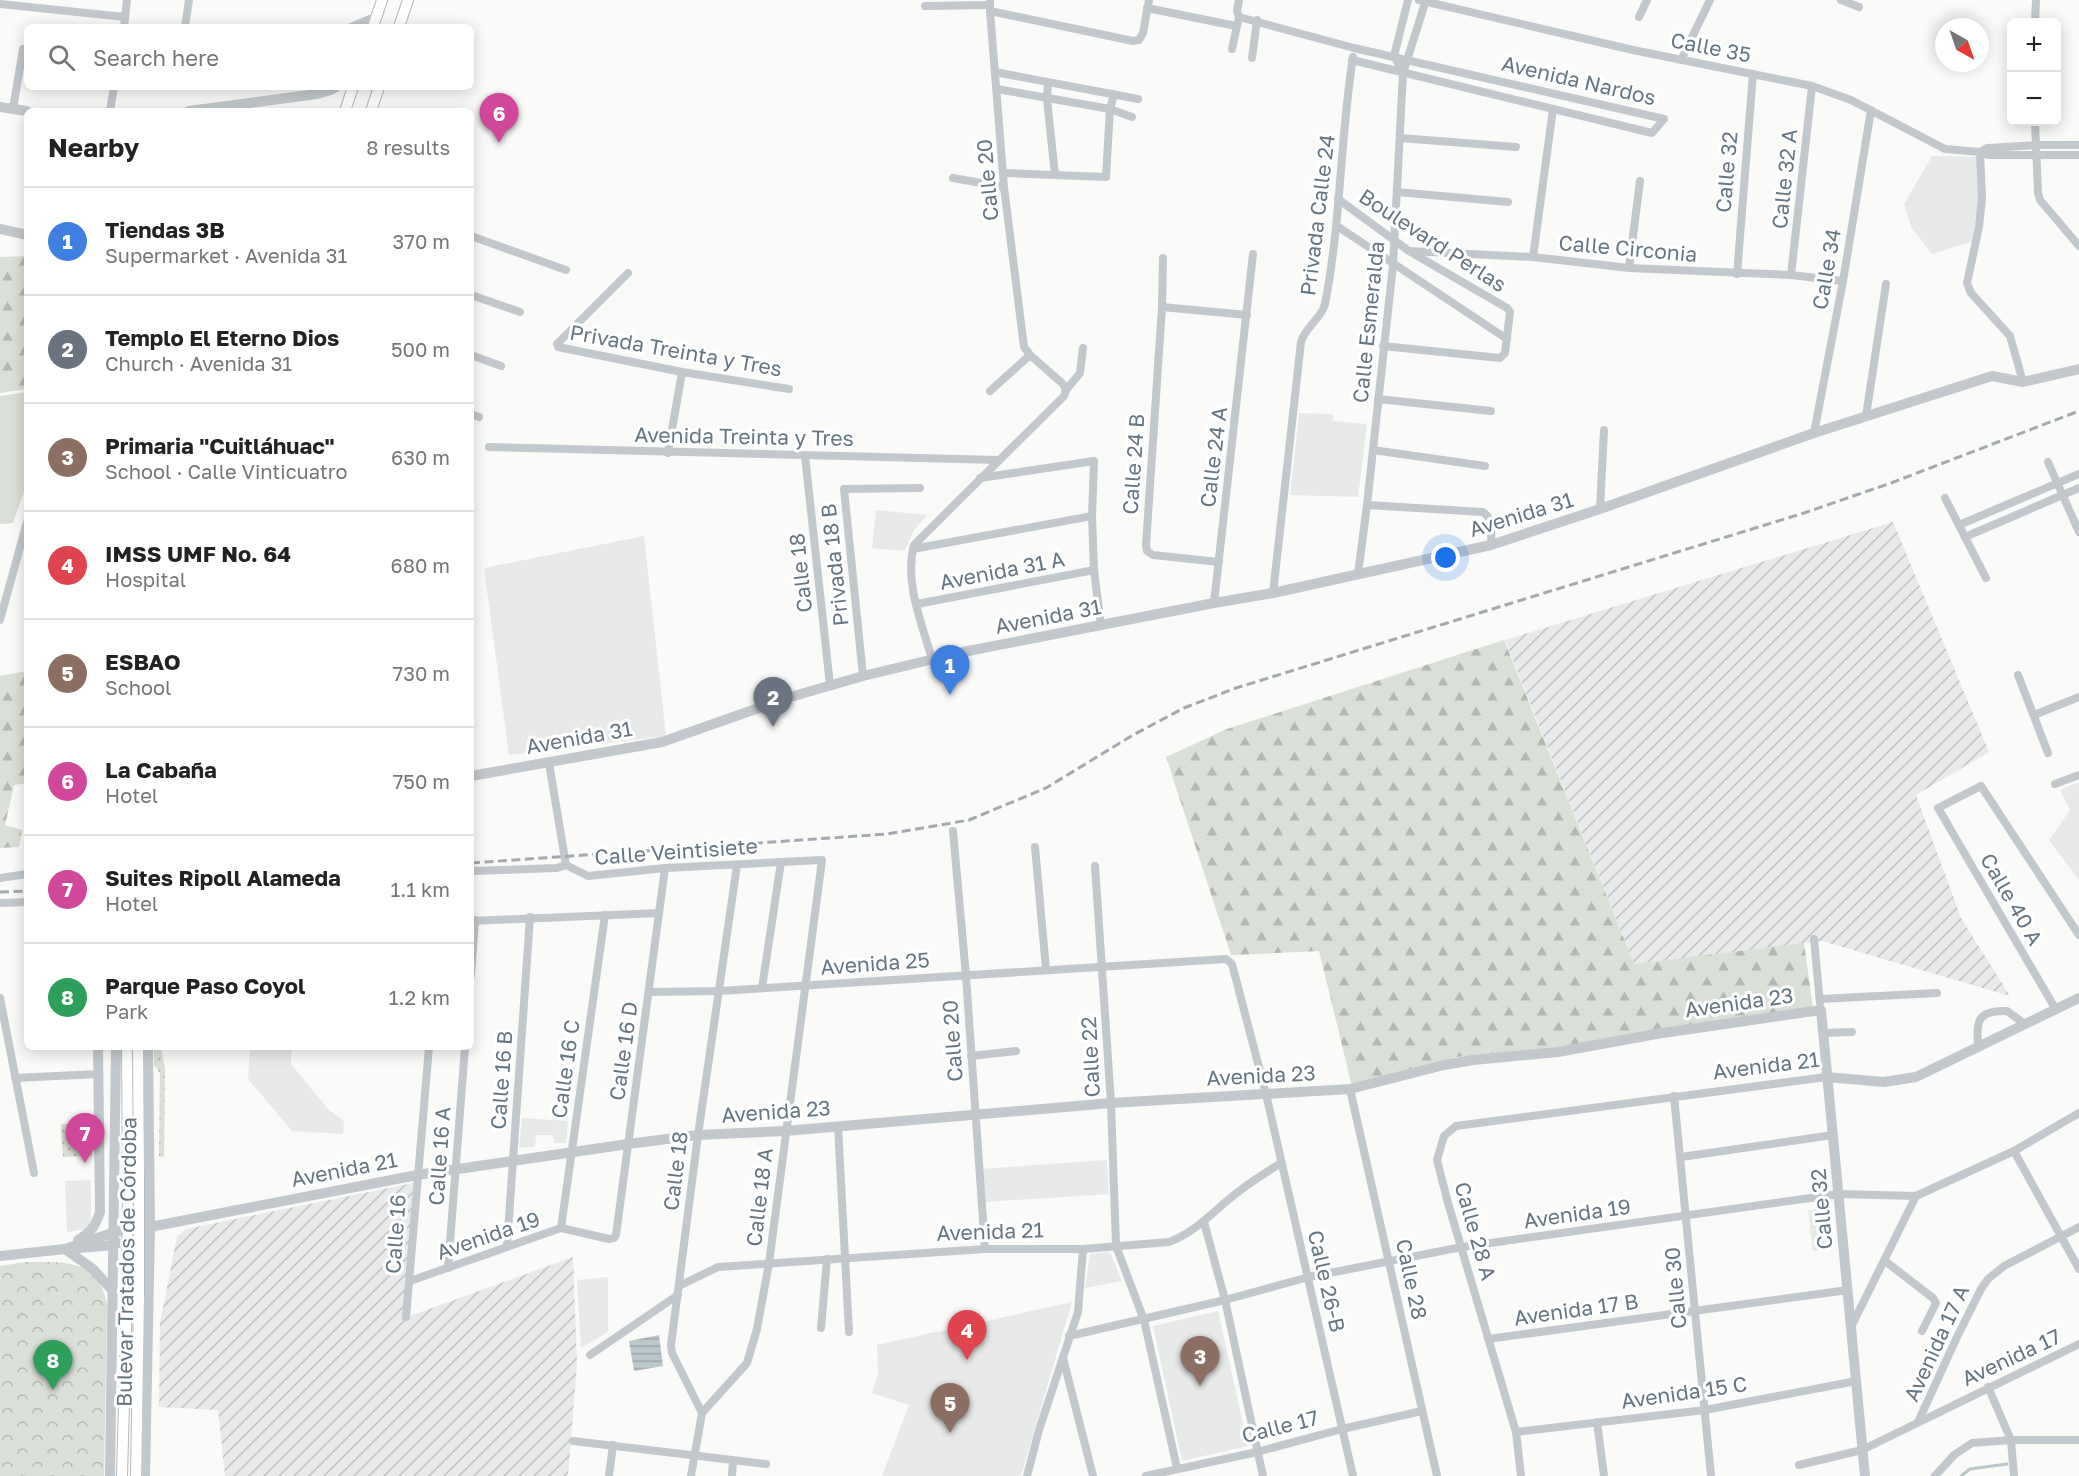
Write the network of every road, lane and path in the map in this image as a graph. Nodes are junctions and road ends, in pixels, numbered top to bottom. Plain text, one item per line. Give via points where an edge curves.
1 (127, 0) edge
2 (189, 0) edge
3 (382, 0) edge
4 (408, 0) edge
5 (1239, 0) edge
6 (1408, 0) edge
7 (1647, 0) edge
8 (1710, 0) edge
9 (1841, 0) edge
10 (2036, 0) edge
11 (1423, 1) edge
12 (0, 4) edge
13 (1148, 4) edge
14 (990, 5) edge
15 (925, 6) dead end
16 (1859, 7) dead end
17 (377, 16) junction
18 (1239, 16) junction
19 (125, 17) junction
20 (1639, 17) dead end
21 (2035, 18) edge
22 (1257, 20) junction
23 (124, 24) edge
24 (185, 24) edge
25 (358, 24) edge
26 (374, 24) edge
27 (400, 24) edge
28 (1236, 26) junction
29 (1354, 48) junction
30 (1232, 49) dead end
31 (23, 50) dead end
32 (1394, 56) junction
33 (1252, 58) dead end
34 (1409, 59) junction
35 (1352, 60) junction
36 (1681, 60) junction
37 (995, 72) junction
38 (1403, 73) junction
39 (1753, 74) junction
40 (1048, 83) junction
41 (1812, 86) junction
42 (997, 89) junction
43 (114, 90) edge
44 (331, 90) edge
45 (352, 90) edge
46 (378, 90) edge
47 (1114, 94) junction
48 (1047, 99) junction
49 (1138, 99) dead end
50 (0, 107) edge
51 (110, 108) edge
52 (212, 108) edge
53 (346, 108) edge
54 (372, 108) edge
55 (13, 109) junction
56 (1110, 109) junction
57 (1553, 109) junction
58 (1871, 110) junction
59 (24, 111) edge
60 (1132, 117) dead end
61 (2035, 126) edge
62 (1400, 138) junction
63 (2037, 145) junction
64 (2079, 145) edge
65 (1516, 147) dead end
66 (1980, 152) junction
67 (2079, 155) edge
68 (2037, 156) junction
69 (1003, 173) junction
70 (1055, 175) junction
71 (953, 178) dead end
72 (1640, 181) dead end
73 (1004, 187) junction
74 (1397, 192) junction
75 (1338, 199) junction
76 (1508, 202) dead end
77 (1336, 226) junction
78 (0, 230) edge
79 (24, 234) edge
80 (474, 237) edge
81 (1394, 240) junction
82 (2079, 246) edge
83 (1409, 250) junction
84 (1253, 254) dead end
85 (1533, 257) junction
86 (1163, 258) dead end
87 (1393, 265) junction
88 (1629, 268) junction
89 (566, 270) dead end
90 (628, 273) dead end
91 (1737, 274) junction
92 (1791, 275) junction
93 (1843, 280) junction
94 (1886, 284) dead end
95 (474, 296) edge
96 (1162, 307) junction
97 (520, 312) dead end
98 (1248, 315) junction
99 (1507, 339) junction
100 (1383, 346) junction
101 (1083, 348) dead end
102 (1030, 355) junction
103 (474, 357) edge
104 (501, 366) dead end
105 (2079, 369) edge
106 (682, 372) junction
107 (2023, 382) junction
108 (789, 389) dead end
109 (1066, 390) junction
110 (990, 392) dead end
111 (1378, 399) junction
112 (1491, 411) dead end
113 (1866, 416) junction
114 (1604, 430) dead end
115 (1814, 433) junction
116 (489, 447) dead end
117 (1373, 450) junction
118 (668, 453) junction
119 (805, 456) junction
120 (999, 460) junction
121 (2048, 462) dead end
122 (1485, 466) dead end
123 (2079, 474) edge
124 (980, 478) junction
125 (2057, 483) junction
126 (920, 488) dead end
127 (2079, 488) edge
128 (2062, 495) junction
129 (1945, 498) dead end
130 (1367, 505) junction
131 (1600, 509) junction
132 (1092, 516) junction
133 (1959, 525) junction
134 (2079, 532) edge
135 (24, 533) edge
136 (1965, 537) junction
137 (1491, 545) junction
138 (913, 549) junction
139 (1219, 562) junction
140 (1094, 570) junction
141 (1358, 574) junction
142 (1986, 578) dead end
143 (1273, 593) junction
144 (1214, 603) junction
145 (916, 604) junction
146 (0, 620) edge
147 (1101, 626) junction
148 (932, 659) junction
149 (2018, 675) dead end
150 (863, 676) junction
151 (830, 686) junction
152 (2079, 697) edge
153 (2034, 715) junction
154 (2048, 753) dead end
155 (549, 763) junction
156 (2079, 775) edge
157 (474, 776) edge
158 (2055, 784) dead end
159 (953, 831) dead end
160 (1035, 847) dead end
161 (822, 860) joint
162 (781, 862) junction
163 (737, 864) junction
164 (566, 865) junction
165 (1095, 866) dead end
166 (665, 868) junction
167 (474, 871) edge
168 (24, 874) edge
169 (0, 878) edge
170 (24, 902) edge
171 (0, 903) edge
172 (658, 913) junction
173 (605, 915) junction
174 (530, 918) junction
175 (474, 921) edge
176 (2079, 935) edge
177 (1814, 939) dead end
178 (1226, 959) joint
179 (1103, 967) junction
180 (1046, 969) junction
181 (966, 976) junction
182 (805, 986) junction
183 (762, 988) junction
184 (719, 991) junction
185 (649, 992) junction
186 (1937, 993) dead end
187 (0, 998) edge
188 (2079, 998) edge
189 (1820, 1005) junction
190 (2055, 1008) junction
191 (2025, 1024) junction
192 (1852, 1032) dead end
193 (1823, 1034) junction
194 (1978, 1048) junction
195 (98, 1050) edge
196 (115, 1050) edge
197 (116, 1050) edge
198 (127, 1050) edge
199 (138, 1050) edge
200 (148, 1050) edge
201 (429, 1050) edge
202 (465, 1050) edge
203 (1016, 1051) dead end
204 (971, 1056) junction
205 (98, 1074) junction
206 (1826, 1077) junction
207 (15, 1078) junction
208 (1350, 1089) junction
209 (1266, 1094) junction
210 (1674, 1096) junction
211 (1111, 1103) junction
212 (98, 1104) junction
213 (975, 1113) junction
214 (2079, 1113) edge
215 (115, 1115) junction
216 (838, 1126) junction
217 (785, 1131) junction
218 (698, 1135) junction
219 (1833, 1135) junction
220 (1444, 1136) joint
221 (628, 1144) junction
222 (2014, 1151) junction
223 (571, 1153) junction
224 (1680, 1157) junction
225 (513, 1160) junction
226 (1281, 1163) junction
227 (456, 1170) junction
228 (34, 1173) dead end
229 (417, 1175) junction
230 (133, 1177) junction
231 (1839, 1194) junction
232 (1916, 1196) junction
233 (1686, 1215) junction
234 (1204, 1222) junction
235 (150, 1227) junction
236 (2079, 1227) edge
237 (561, 1228) junction
238 (115, 1232) junction
239 (2061, 1236) junction
240 (614, 1238) joint
241 (114, 1245) junction
242 (507, 1246) junction
243 (1116, 1246) junction
244 (1462, 1247) junction
245 (65, 1249) junction
246 (985, 1249) junction
247 (1083, 1249) junction
248 (0, 1256) edge
249 (845, 1258) junction
250 (827, 1259) junction
251 (1389, 1260) junction
252 (1885, 1261) junction
253 (769, 1263) junction
254 (448, 1268) junction
255 (2079, 1269) edge
256 (1309, 1277) junction
257 (410, 1281) junction
258 (112, 1290) junction
259 (679, 1290) junction
260 (1848, 1290) junction
261 (1225, 1300) junction
262 (1694, 1311) junction
263 (406, 1317) dead end
264 (1144, 1320) junction
265 (1851, 1327) junction
266 (821, 1328) dead end
267 (1922, 1331) dead end
268 (849, 1332) dead end
269 (1069, 1336) junction
270 (1488, 1339) junction
271 (2079, 1344) edge
272 (590, 1355) dead end
273 (1063, 1358) junction
274 (1856, 1381) junction
275 (1988, 1387) junction
276 (1705, 1410) junction
277 (1422, 1411) junction
278 (702, 1413) junction
279 (1919, 1420) junction
280 (1597, 1422) junction
281 (1342, 1429) junction
282 (1516, 1432) junction
283 (2011, 1440) junction
284 (2079, 1440) edge
285 (573, 1441) dead end
286 (613, 1445) junction
287 (1862, 1450) junction
288 (1257, 1452) junction
289 (694, 1456) junction
290 (733, 1461) junction
291 (766, 1464) dead end
292 (1799, 1465) dead end
293 (1177, 1468) junction
294 (110, 1476) edge
295 (122, 1476) edge
296 (136, 1476) edge
297 (145, 1476) edge
298 (609, 1476) edge
299 (691, 1476) edge
300 (732, 1476) edge
301 (1027, 1476) edge
302 (1093, 1476) edge
303 (1146, 1476) edge
304 (1263, 1476) edge
305 (1353, 1476) edge
306 (1437, 1476) edge
307 (1521, 1476) edge
308 (1604, 1476) edge
309 (1711, 1476) edge
310 (1865, 1476) edge
311 (1935, 1476) edge
312 (2014, 1476) edge

1 - 19 street
2 - 24 street
3 - 17 main road
4 - 27 main road
5 - 18 street
6 - 32 street
7 - 20 street
8 - 36 street
9 - 16 street
10 - 21 street
11 - 34 street
11 - 36 street, Calle 35
12 - 19 street
13 - 14 street via 1143,33 1133,41
13 - 28 street
14 - 15 street
14 - 37 street, Calle 20
17 - 25 street
17 - 26 main road
18 - 22 street, Avenida Nardos
18 - 28 street
19 - 23 street
22 - 29 street, Avenida Nardos
22 - 33 street
28 - 30 street
29 - 32 street, Avenida Nardos
29 - 35 street, Privada Calle 24
31 - 55 street
32 - 34 street, Avenida Nardos
32 - 38 street
34 - 38 street
34 - 57 street, Avenida Nardos via 1664,118 1652,133
35 - 38 street, Avenida Nardos
35 - 75 street, Privada Calle 24
36 - 39 street, Calle 35
37 - 40 street
37 - 42 street, Calle 20
38 - 57 street, Avenida Nardos
38 - 62 street, Calle Esmeralda
39 - 41 street, Calle 35
39 - 91 street, Calle 32
40 - 47 street
40 - 48 street
41 - 58 street, Calle 35
41 - 92 street, Calle 32 A
42 - 48 street
42 - 69 street, Calle 20
43 - 51 street
44 - 52 street
45 - 53 main road
46 - 54 main road
47 - 49 street
47 - 56 street
48 - 56 street
48 - 70 street
50 - 55 street
55 - 59 street
56 - 60 street
56 - 70 street via 1106,177
57 - 85 street
58 - 66 street, Calle 35 via 1945,148
58 - 93 street, Calle 34
61 - 63 street
62 - 65 street
62 - 74 street, Calle Esmeralda
63 - 64 street
63 - 66 street via 1987,148
63 - 68 street
66 - 68 street, Calle 35
66 - 107 street via 1982,198 1967,283 1971,293 2010,336
67 - 68 street, Calle 35
68 - 82 street via 2040,200
69 - 70 street
69 - 73 street, Calle 20
71 - 73 street
72 - 88 street
73 - 102 street, Calle 20 via 1024,347
74 - 76 street
74 - 81 street, Calle Esmeralda
75 - 77 street, Privada Calle 24
75 - 81 street, Boulevard Perlas
77 - 87 street
77 - 143 street, Privada Calle 24 via 1324,307 1303,333 1301,342
78 - 79 street
80 - 89 street
81 - 83 street, Boulevard Perlas
81 - 87 street, Calle Esmeralda
83 - 85 street, Calle Circonia
83 - 99 street, Boulevard Perlas via 1509,310
84 - 98 street, Calle 24 A
85 - 88 street, Calle Circonia
86 - 96 street
87 - 99 street
87 - 100 street, Calle Esmeralda
88 - 91 street, Calle Circonia
90 - 106 street, Privada Treinta y Tres via 557,346
91 - 92 street, Calle Circonia
92 - 93 street, Calle Circonia
93 - 115 street, Calle 34
94 - 113 street
95 - 97 street
96 - 98 street
96 - 139 street, Calle 24 B via 1147,551 1153,555
98 - 139 street, Calle 24 A
99 - 100 street via 1502,356
100 - 111 street, Calle Esmeralda
101 - 109 street via 1080,373
102 - 109 street
102 - 110 street
103 - 104 street
105 - 107 street
106 - 108 street, Privada Treinta y Tres
106 - 118 street
107 - 113 street, Avenida 31 via 1992,376
109 - 120 street
111 - 112 street
111 - 117 street, Calle Esmeralda
113 - 115 street, Avenida 31
114 - 131 street, Avenida 31
115 - 131 street, Avenida 31
116 - 118 street, Avenida Treinta y Tres
117 - 122 street
117 - 130 street, Calle Esmeralda
118 - 119 street, Avenida Treinta y Tres
119 - 120 street, Avenida Treinta y Tres
119 - 151 street, Calle 18
120 - 124 street
121 - 125 street
123 - 125 street
124 - 132 street via 1094,461
124 - 138 street
125 - 128 street
125 - 133 street
126 - 150 street, Privada 18 B via 844,489
127 - 128 street
128 - 134 street
128 - 136 street
129 - 133 street
130 - 137 street via 1483,512 1490,520
130 - 141 street, Calle Esmeralda
131 - 137 street, Avenida 31
132 - 138 street
132 - 140 street
133 - 136 street
135 - 146 street
136 - 142 street
137 - 141 street, Avenida 31
138 - 145 street
139 - 144 street, Calle 24 A
140 - 145 street, Avenida 31 A
140 - 147 street
141 - 143 street, Avenida 31
143 - 144 street, Avenida 31
144 - 147 street, Avenida 31
145 - 148 street
147 - 148 street, Avenida 31
148 - 150 street, Avenida 31
149 - 153 street
150 - 151 street, Avenida 31
151 - 155 street, Avenida 31 via 662,742
152 - 153 street
153 - 154 street
155 - 157 street, Avenida 31
155 - 164 street, Calle Veintisiete
156 - 158 street
159 - 181 street, Calle 20
160 - 180 street
161 - 162 street, Calle Veintisiete
161 - 182 street, Calle 18 A
162 - 163 street, Calle Veintisiete
162 - 183 street
163 - 166 street, Calle Veintisiete
163 - 184 street, Calle 18
164 - 166 street, Calle Veintisiete via 588,876
164 - 167 street
165 - 179 street, Calle 22
166 - 172 street, Calle 16 D
168 - 169 street
170 - 171 street
172 - 173 street
172 - 185 street, Calle 16 D
173 - 174 street
173 - 223 street, Calle 16 C
174 - 175 street
174 - 225 street, Calle 16 B
176 - 190 street, Calle 40 A via 1981,786 1938,808
177 - 189 street, Calle 32
178 - 179 street, Avenida 25
178 - 209 street, Calle 26-B via 1232,964
179 - 180 street, Avenida 25
179 - 211 street, Calle 22
180 - 181 street, Avenida 25
181 - 182 street, Avenida 25
181 - 204 street, Calle 20
182 - 183 street, Avenida 25
182 - 217 street, Calle 18 A
183 - 184 street, Avenida 25
184 - 185 street, Avenida 25
184 - 218 street, Calle 18
185 - 221 street, Calle 16 D
186 - 189 street
187 - 207 street
188 - 190 street, Avenida 21
189 - 193 street, Calle 32
189 - 208 street, Avenida 23 via 1558,1052 1444,1065
190 - 191 street, Avenida 21
191 - 194 street, Avenida 21
191 - 194 street via 2007,1011 1988,1013 1977,1025
192 - 193 street
193 - 206 street, Calle 32
194 - 206 street, Avenida 21 via 1916,1077 1884,1082
195 - 205 street
196 - 205 street
197 - 215 street, Bulevar Tratados de Córdoba
198 - 230 main road, Bulevar Tratados de Córdoba
199 - 230 main road, Bulevar Tratados de Córdoba
200 - 235 street, Bulevar Tratados de Córdoba
201 - 229 street, Calle 16
202 - 227 street, Calle 16 A
203 - 204 street
204 - 213 street, Calle 20
205 - 207 street
205 - 212 street
206 - 210 street, Avenida 21
206 - 219 street, Calle 32
207 - 228 street
208 - 209 street, Avenida 23
208 - 251 street, Calle 28
209 - 211 street, Avenida 23
209 - 226 street, Calle 26-B
210 - 220 street, Avenida 21 via 1456,1126
210 - 224 street, Calle 30
211 - 213 street, Avenida 23
211 - 243 street, Calle 22
212 - 215 street
212 - 245 street via 100,1212 92,1231
213 - 216 street, Avenida 23
213 - 246 street, Calle 20
214 - 222 street, Avenida 19
215 - 238 street, Bulevar Tratados de Córdoba
216 - 217 street, Avenida 23
216 - 249 street
217 - 218 street, Avenida 23
217 - 253 street, Calle 18 A
218 - 221 street, Avenida 21
218 - 259 street, Calle 18
219 - 224 street
219 - 231 street, Calle 32
220 - 244 street, Calle 28 A via 1437,1160
221 - 223 street, Avenida 21
221 - 240 street, Calle 16 D
222 - 232 street, Avenida 19
222 - 239 street
223 - 225 street, Avenida 21
223 - 237 street, Calle 16 C
224 - 233 street, Calle 30
225 - 227 street, Avenida 21
225 - 242 street, Calle 16 B
226 - 234 street, Avenida 21 via 1238,1192
226 - 256 street, Calle 26-B
227 - 229 street, Avenida 21
227 - 254 street, Calle 16 A
229 - 235 street, Avenida 21
229 - 257 street, Calle 16
230 - 295 main road, Bulevar Tratados de Córdoba, bridge
230 - 296 main road, Bulevar Tratados de Córdoba, bridge via 139,1296
231 - 232 street, Avenida 19
231 - 233 street, Avenida 19
231 - 260 street, Calle 32
232 - 252 street
233 - 244 street, Avenida 19
233 - 262 street, Calle 30
234 - 243 street, Avenida 21 via 1169,1242
234 - 261 street
235 - 238 street, Avenida 21
235 - 241 street
235 - 297 street, Bulevar Tratados de Córdoba
236 - 239 street, Avenida 17 A
237 - 240 street, Avenida 19
237 - 242 street, Avenida 19
238 - 241 street, Bulevar Tratados de Córdoba
238 - 245 street, Avenida 21
239 - 255 street
239 - 279 street, Avenida 17 A via 2004,1266 1988,1279
241 - 245 street
241 - 258 street, Bulevar Tratados de Córdoba
242 - 254 street, Avenida 19
243 - 247 street, Avenida 21
243 - 264 street, Calle 22
244 - 251 street, Avenida 19
244 - 270 street, Calle 28 A
245 - 248 street, Avenida 21
245 - 258 street via 93,1269
246 - 247 street, Avenida 21
246 - 249 street, Avenida 21
247 - 269 street via 1080,1302
249 - 250 street, Avenida 21
249 - 268 street
250 - 253 street, Avenida 21
250 - 266 street
251 - 256 street, Avenida 19
251 - 277 street, Calle 28
252 - 265 street
252 - 267 street via 1934,1298 1936,1303
253 - 259 street, Avenida 21 via 718,1267
253 - 278 street, Calle 18 A via 747,1364
254 - 257 street, Avenida 19
256 - 261 street, Avenida 19
256 - 281 street, Calle 26-B
257 - 263 street, Calle 16
258 - 294 street, Bulevar Tratados de Córdoba
259 - 272 street, Avenida 21
259 - 278 street, Calle 18 via 672,1353
260 - 262 street, Avenida 17 B
260 - 265 street, Calle 32
261 - 264 street, Avenida 19
261 - 288 street
262 - 270 street, Avenida 17 B
262 - 276 street, Calle 30
264 - 269 street, Avenida 19
264 - 293 street, Calle 22
265 - 274 street, Calle 32
269 - 273 street
270 - 282 street, Calle 28 A
271 - 275 street, Avenida 17
273 - 301 street
273 - 302 street
274 - 276 street, Avenida 15 C
274 - 287 street, Calle 32
275 - 279 street, Avenida 17
275 - 283 street
276 - 280 street, Avenida 15 C
276 - 309 street, Calle 30
277 - 281 street, Calle 17
277 - 306 street, Calle 28
278 - 289 street
279 - 287 street, Avenida 17
280 - 282 street, Avenida 15 C
280 - 308 street
281 - 288 street, Calle 17
281 - 305 street, Calle 26-B
282 - 307 street, Calle 28 A
283 - 284 street
283 - 311 street via 1972,1443 1954,1455
283 - 312 street
285 - 286 street
286 - 289 street
286 - 298 street
287 - 292 street, Avenida 17
287 - 310 street, Calle 32
288 - 293 street, Calle 17
288 - 304 street
289 - 290 street
289 - 299 street
290 - 291 street
290 - 300 street
293 - 303 street, Calle 17

